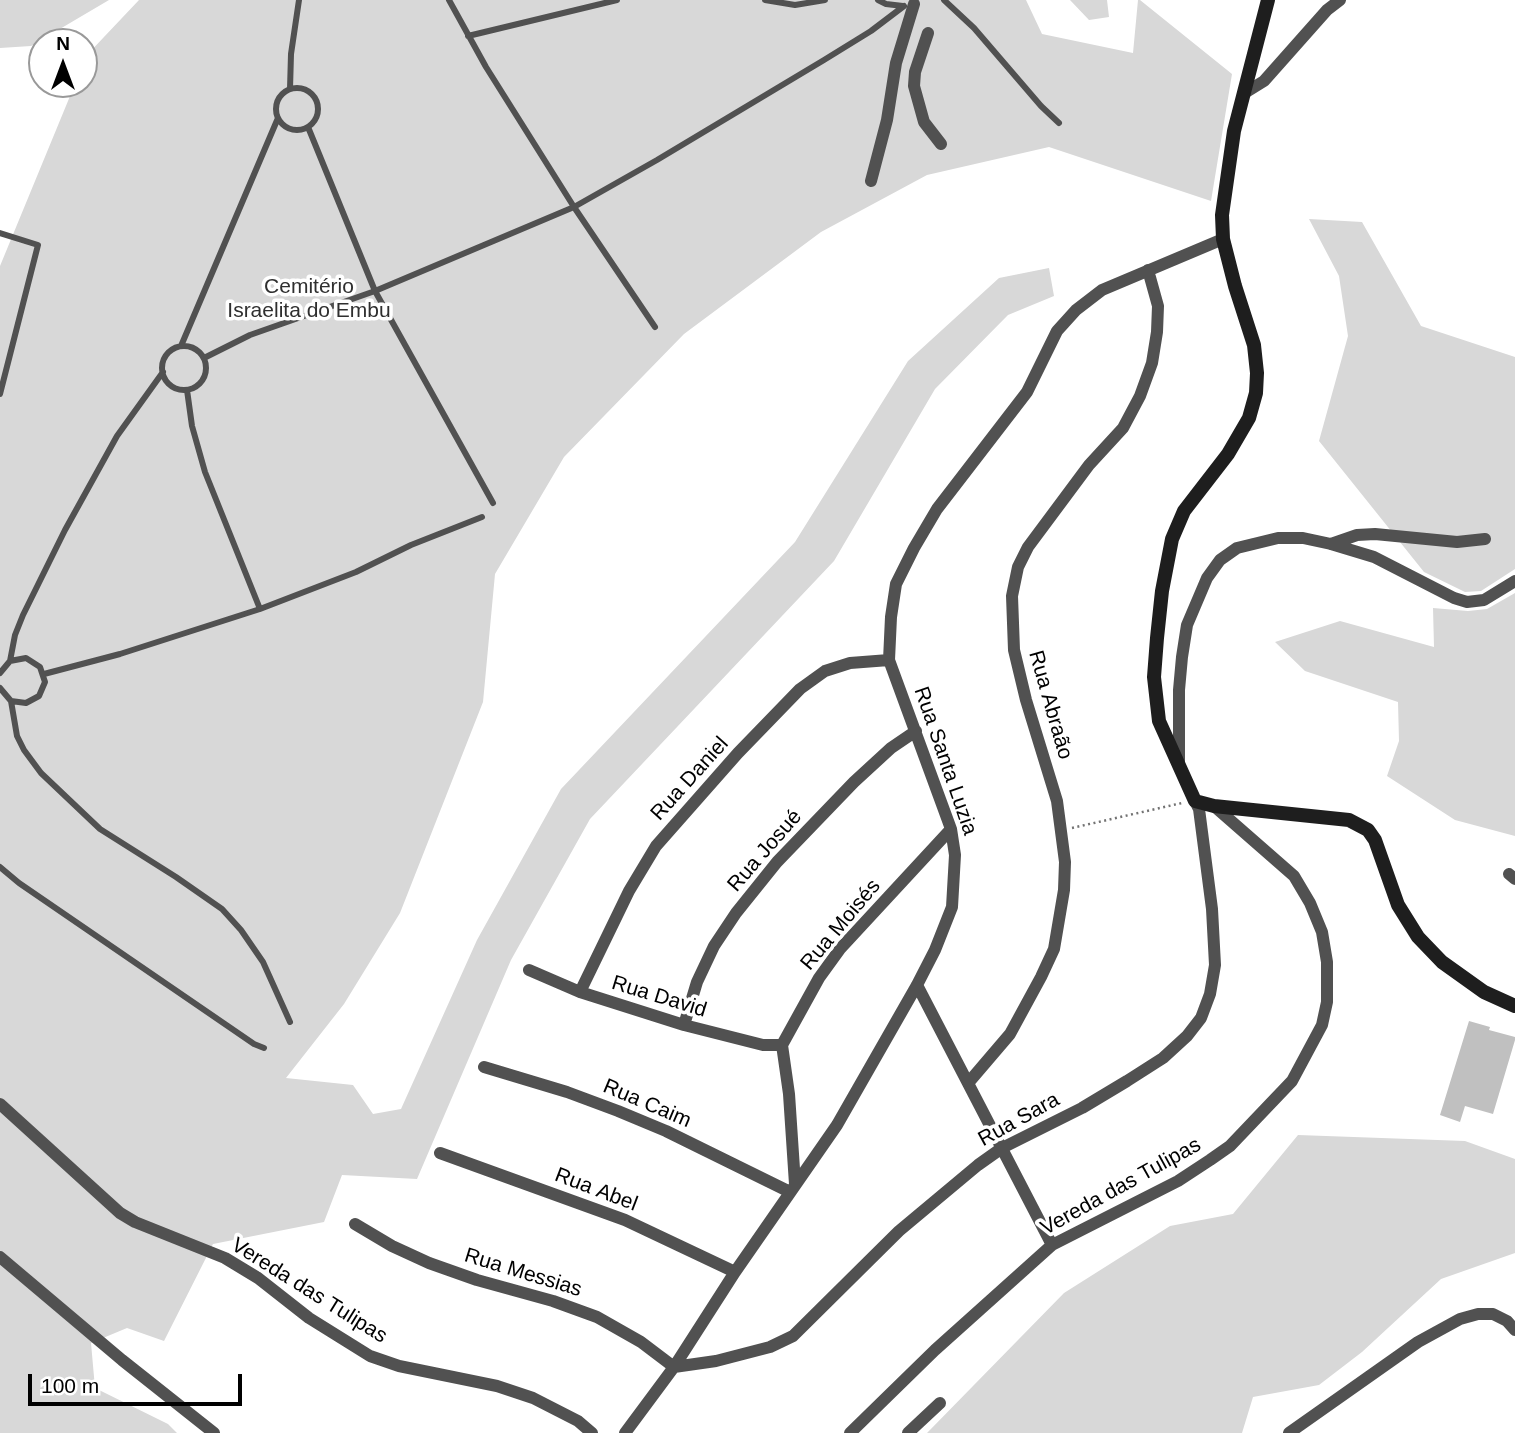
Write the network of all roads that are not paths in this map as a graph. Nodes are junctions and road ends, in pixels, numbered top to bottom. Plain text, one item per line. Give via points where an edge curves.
1 (299, 0) edge
2 (449, 0) edge
3 (617, 0) edge
4 (765, 0) edge
5 (825, 0) edge
6 (878, 0) edge
7 (944, 0) edge
8 (1268, 0) edge
9 (1340, 0) edge
10 (913, 4) edge
11 (928, 33) dead end
12 (468, 36) junction
13 (290, 89) junction
14 (1243, 94) junction
15 (278, 118) junction
16 (1059, 123) dead end
17 (309, 127) junction
18 (940, 144) dead end
19 (871, 181) dead end
20 (574, 207) junction
21 (0, 233) edge
22 (1223, 239) junction
23 (1148, 270) junction
24 (375, 291) junction
25 (655, 327) dead end
26 (181, 346) junction
27 (204, 358) junction
28 (163, 372) junction
29 (187, 390) junction
30 (0, 394) edge
31 (494, 503) dead end
32 (482, 517) dead end
33 (1485, 539) dead end
34 (1331, 544) junction
35 (1515, 581) edge
36 (260, 609) junction
37 (890, 660) junction
38 (10, 661) junction
39 (0, 673) edge
40 (44, 674) junction
41 (0, 688) edge
42 (11, 701) junction
43 (916, 731) junction
44 (1179, 769) junction
45 (1195, 800) junction
46 (1214, 806) junction
47 (951, 829) junction
48 (0, 867) edge
49 (529, 970) dead end
50 (917, 985) junction
51 (580, 992) junction
52 (1515, 1006) edge
53 (290, 1022) dead end
54 (684, 1025) junction
55 (782, 1045) junction
56 (264, 1048) dead end
57 (484, 1067) dead end
58 (968, 1082) junction
59 (0, 1104) edge
60 (1002, 1148) junction
61 (440, 1153) dead end
62 (793, 1188) junction
63 (355, 1224) dead end
64 (1052, 1245) junction
65 (0, 1257) edge
66 (735, 1272) junction
67 (1515, 1330) edge
68 (674, 1367) junction
69 (940, 1403) dead end
70 (214, 1433) edge
71 (592, 1433) edge
72 (625, 1433) edge
73 (850, 1433) edge
74 (908, 1433) edge
75 (1289, 1433) edge

1 - 13 lane
2 - 12 lane
3 - 12 lane
4 - 5 lane via 795,5
6 - 10 lane
7 - 16 lane
8 - 14 main road
9 - 14 street via 1264,81
10 - 19 street via 895,63 887,120
10 - 20 lane
11 - 18 street via 914,86 924,122
12 - 20 lane
13 - 15 lane via 276,104
13 - 17 lane via 304,89 315,97 319,110
14 - 22 main road via 1227,169
15 - 17 lane via 287,128
15 - 26 lane
17 - 24 lane
20 - 24 lane
20 - 25 lane
21 - 30 lane via 38,244
22 - 23 street, Rua Santa Luzia
22 - 44 main road via 1254,345 1256,393 1249,418 1184,511 1172,539 1154,677 1159,721
23 - 37 street, Rua Santa Luzia via 1102,290 1057,331 1027,392 937,509 896,584
23 - 58 street, Rua Abraão via 1158,306 1157,332 1140,396 1123,428 1089,465 1018,567 1012,596 1014,650 1062,830 1064,890 1054,949 1028,1004 1010,1034
24 - 27 lane via 250,335
24 - 31 lane
26 - 27 lane via 194,348
26 - 28 lane via 164,358
27 - 29 lane via 204,379
28 - 29 lane via 168,384
28 - 38 lane via 117,436 65,530 23,615
29 - 36 lane via 205,471
32 - 36 lane
33 - 34 street via 1457,542 1374,534
34 - 35 street via 1374,557 1466,602 1484,600
34 - 44 street via 1303,538 1259,541 1220,560 1207,578 1187,625 1181,656
36 - 40 lane
37 - 43 street, Rua Santa Luzia
37 - 51 street, Rua Daniel via 850,663 825,671 800,689 738,753 656,846
38 - 39 lane
38 - 40 lane via 26,658
40 - 42 lane via 43,689 33,701
41 - 42 lane
42 - 53 lane via 17,736 41,773 100,830 222,909 263,962
43 - 47 street, Rua Santa Luzia
43 - 54 street, Rua Josué via 854,782 736,913 697,982
44 - 45 main road
45 - 46 main road
45 - 60 street, Rua Sara via 1215,939 1210,994 1201,1018 1163,1058 1082,1108
46 - 52 main road via 1349,820 1368,830 1398,905 1418,937 1442,962 1484,992
46 - 64 street, Vereda das Tulipas via 1294,876 1310,902 1327,962 1322,1025 1292,1081 1230,1146 1178,1181
47 - 50 street, Rua Santa Luzia via 955,855 952,907
47 - 55 street, Rua Moisés via 840,949
48 - 56 lane
49 - 51 street, Rua David
50 - 58 street
50 - 62 street, Rua Santa Luzia via 837,1125
51 - 54 street, Rua David
54 - 55 street, Rua David via 763,1045
55 - 62 street
57 - 62 street, Rua Caim via 642,1121
58 - 60 street
59 - 71 street, Vereda das Tulipas via 120,1213 225,1258 370,1356 533,1398
60 - 64 street
60 - 68 street, Rua Sara via 899,1231 793,1336 770,1347
61 - 66 street, Rua Abel via 625,1220
62 - 66 street, Rua Santa Luzia
63 - 68 street, Rua Messias via 429,1263 597,1317
64 - 73 street, Vereda das Tulipas
65 - 70 street
66 - 68 street, Rua Santa Luzia
67 - 75 street via 1493,1314 1460,1319 1418,1342
68 - 72 street
69 - 74 street

